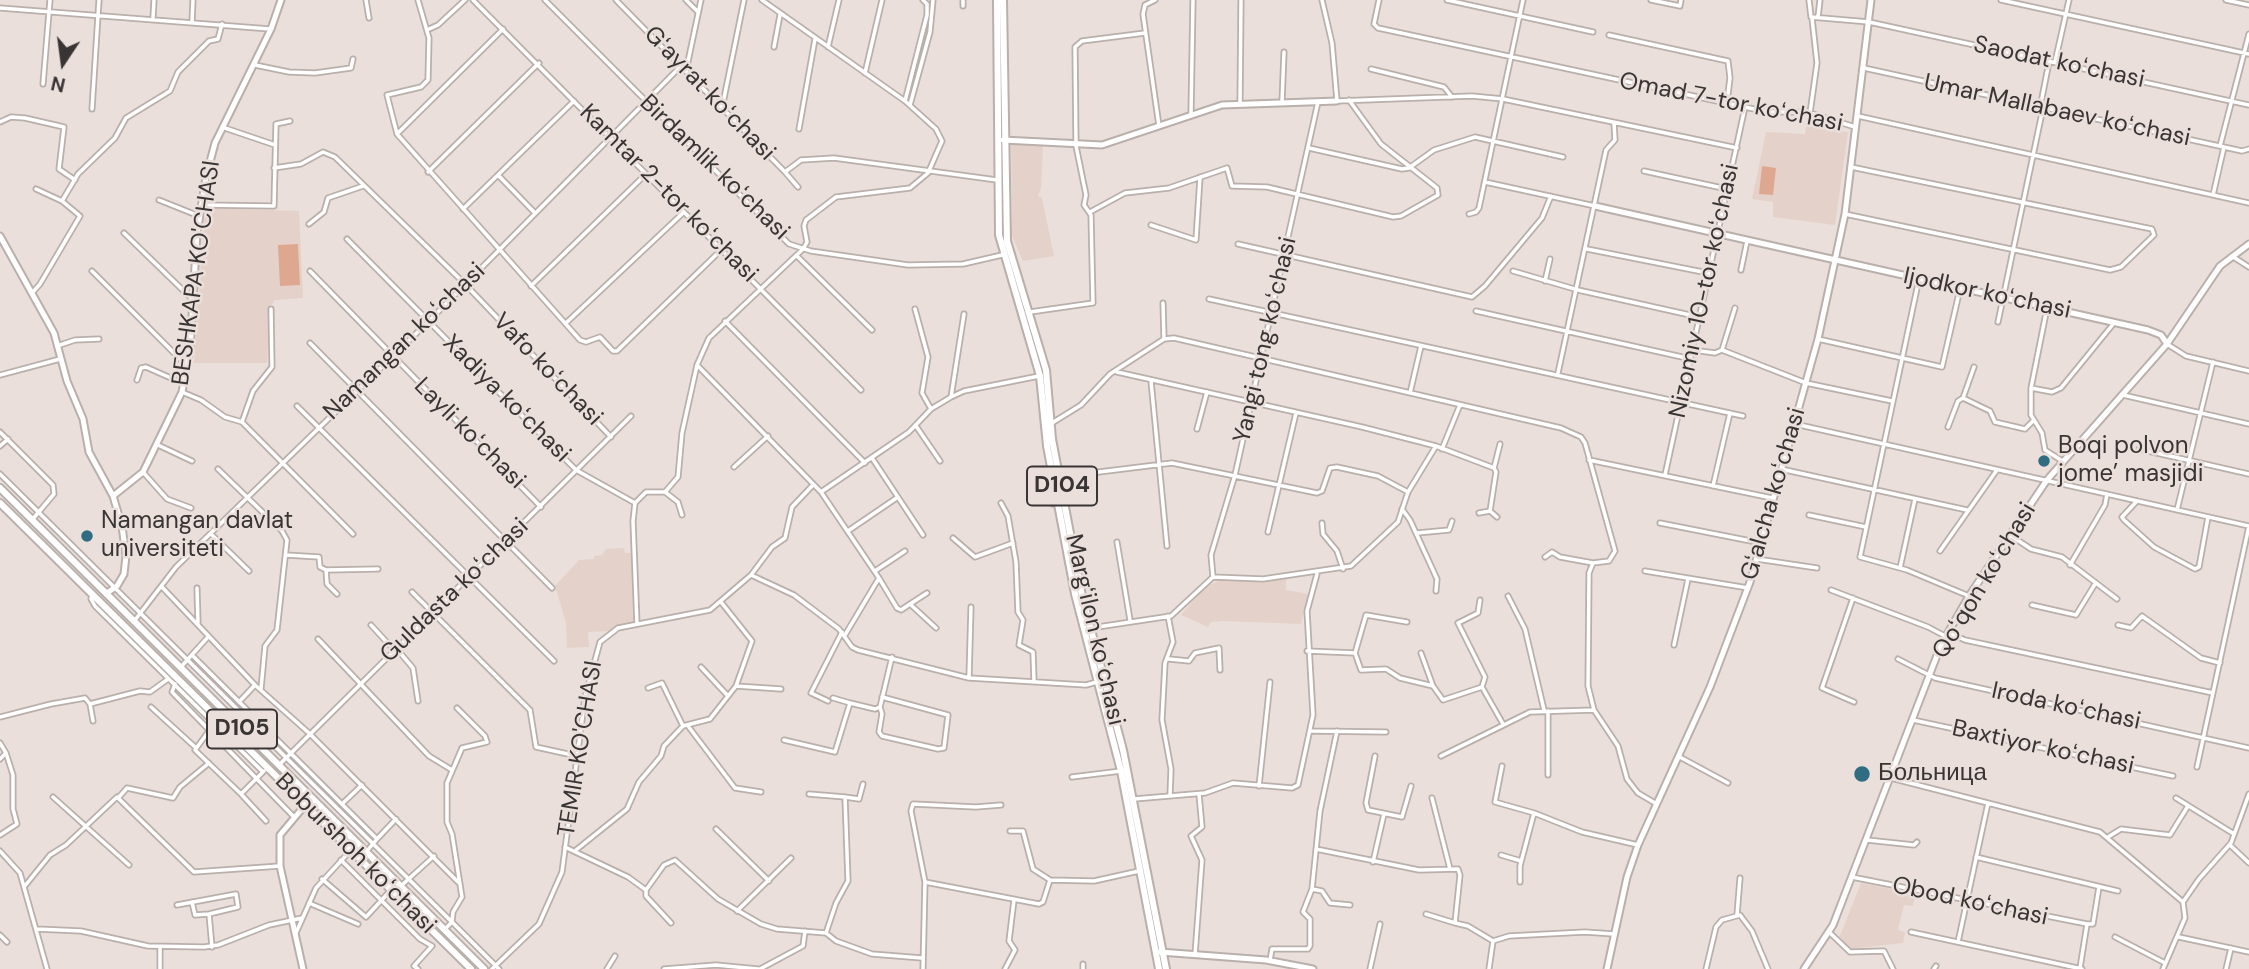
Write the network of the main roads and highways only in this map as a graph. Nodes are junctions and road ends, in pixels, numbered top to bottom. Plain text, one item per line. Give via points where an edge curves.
1 (997, 0) edge
2 (1003, 0) edge
3 (1057, 477) junction
4 (0, 488) edge
5 (0, 503) edge
6 (1103, 681) junction
7 (1160, 952) junction
8 (471, 969) edge
9 (484, 969) edge
10 (1158, 969) edge
11 (1166, 969) edge

1 - 3 main road, Margʻilon koʻchasi / D104 via 997,180 1002,255 1040,376
2 - 3 main road, Margʻilon koʻchasi / D104 via 1004,227 1046,370
3 - 6 main road, Margʻilon koʻchasi / D104
3 - 6 main road, Margʻilon koʻchasi / D104 via 1078,612
4 - 9 main road, D105
5 - 8 main road, Boburshoh koʻchasi / D105
6 - 7 main road, Margʻilon koʻchasi / D104 via 1139,871
6 - 7 main road, Margʻilon koʻchasi / D104 via 1134,799
7 - 10 main road, Margʻilon koʻchasi / D104
7 - 11 main road, Margʻilon koʻchasi / D104

